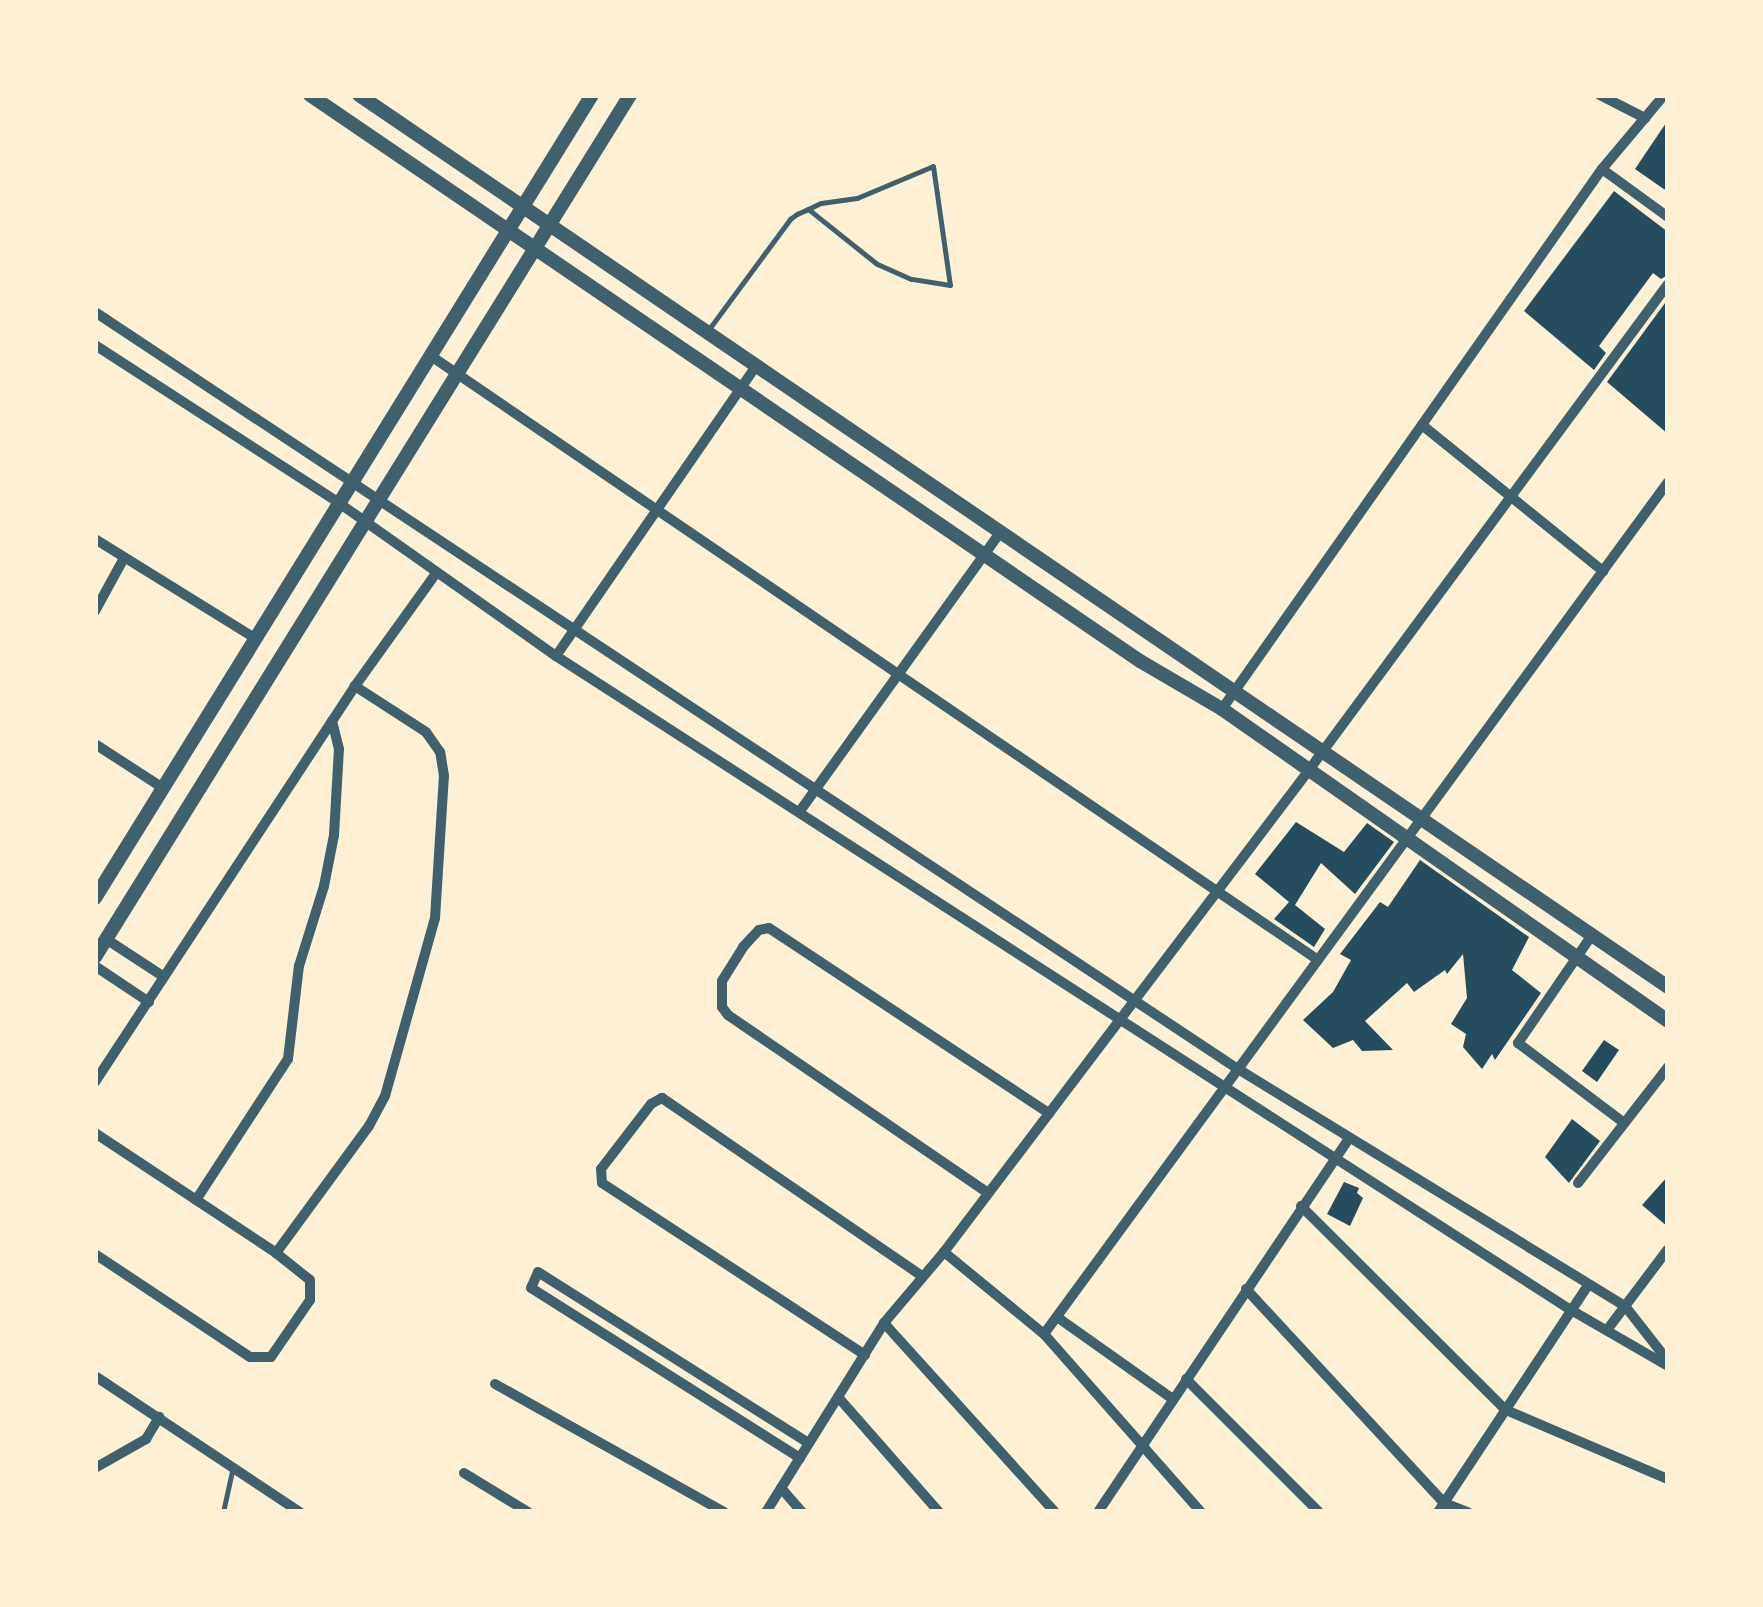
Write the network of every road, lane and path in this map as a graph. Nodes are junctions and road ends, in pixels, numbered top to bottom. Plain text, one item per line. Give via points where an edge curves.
1 (310, 95) edge
2 (360, 95) edge
3 (592, 95) edge
4 (630, 95) edge
5 (1600, 95) edge
6 (1664, 95) edge
7 (1644, 118) junction
8 (1602, 170) junction
9 (523, 207) junction
10 (808, 209) junction
11 (1668, 216) edge
12 (550, 225) junction
13 (508, 230) junction
14 (535, 248) junction
15 (1668, 284) edge
16 (95, 312) edge
17 (706, 332) junction
18 (95, 346) edge
19 (430, 356) junction
20 (756, 366) junction
21 (457, 373) junction
22 (740, 388) junction
23 (1422, 425) junction
24 (353, 482) junction
25 (1668, 482) edge
26 (1511, 496) junction
27 (378, 500) junction
28 (339, 503) junction
29 (657, 510) junction
30 (365, 522) junction
31 (1000, 533) junction
32 (95, 539) edge
33 (984, 555) junction
34 (124, 558) junction
35 (1603, 571) junction
36 (436, 572) junction
37 (95, 611) edge
38 (574, 630) junction
39 (256, 639) junction
40 (556, 656) junction
41 (898, 674) junction
42 (356, 686) junction
43 (1236, 690) junction
44 (1222, 710) junction
45 (332, 721) junction
46 (95, 744) edge
47 (1323, 750) junction
48 (1309, 770) junction
49 (163, 788) junction
50 (814, 792) junction
51 (800, 811) junction
52 (1422, 818) junction
53 (1408, 838) junction
54 (1217, 891) junction
55 (95, 898) edge
56 (1592, 935) junction
57 (100, 936) edge
58 (95, 956) edge
59 (1578, 956) junction
60 (1318, 960) junction
61 (95, 966) edge
62 (164, 977) junction
63 (1668, 988) edge
64 (1135, 999) junction
65 (149, 1002) junction
66 (1120, 1019) junction
67 (1668, 1021) edge
68 (1668, 1067) edge
69 (1238, 1069) junction
70 (95, 1082) edge
71 (1224, 1088) junction
72 (1048, 1114) junction
73 (1624, 1123) junction
74 (95, 1134) edge
75 (1349, 1139) junction
76 (1337, 1156) junction
77 (1578, 1182) dead end
78 (988, 1193) junction
79 (196, 1200) junction
80 (1301, 1206) junction
81 (1668, 1249) edge
82 (944, 1252) junction
83 (276, 1253) junction
84 (95, 1254) edge
85 (923, 1276) junction
86 (1587, 1287) junction
87 (1246, 1289) junction
88 (1625, 1306) junction
89 (1570, 1310) junction
90 (1057, 1317) junction
91 (884, 1324) junction
92 (1607, 1330) junction
93 (1044, 1334) junction
94 (865, 1355) junction
95 (1668, 1364) edge
96 (95, 1376) edge
97 (1186, 1379) junction
98 (495, 1384) dead end
99 (838, 1397) junction
100 (1173, 1400) junction
101 (1506, 1410) junction
102 (158, 1417) junction
103 (809, 1444) junction
104 (1143, 1444) junction
105 (800, 1458) junction
106 (95, 1468) edge
107 (232, 1471) junction
108 (464, 1473) dead end
109 (1668, 1478) edge
110 (781, 1488) junction
111 (1441, 1507) edge
112 (223, 1512) edge
113 (300, 1512) edge
114 (528, 1512) edge
115 (724, 1512) edge
116 (766, 1512) edge
117 (802, 1512) edge
118 (939, 1512) edge
119 (1054, 1512) edge
120 (1098, 1512) edge
121 (1201, 1512) edge
122 (1318, 1512) edge
123 (1468, 1512) edge

1 - 13 street
2 - 9 street
3 - 9 street
4 - 12 street
5 - 7 street
6 - 7 street
7 - 8 street
8 - 11 street
8 - 23 street
9 - 12 street
9 - 13 street
10 - 10 lane via 877,264 911,280 950,285 933,166 857,198
10 - 17 lane via 783,225
12 - 14 street
12 - 17 street
13 - 14 street
13 - 19 street
14 - 21 street
14 - 22 street
15 - 26 street
16 - 24 street
17 - 20 street
18 - 28 street
19 - 21 street
19 - 24 street
20 - 22 street
20 - 31 street
21 - 27 street
21 - 29 street
22 - 29 street
22 - 33 street
23 - 26 street
23 - 43 street
24 - 27 street
24 - 28 street
25 - 35 street
26 - 35 street
26 - 47 street
27 - 30 street
27 - 38 street
28 - 30 street
28 - 39 street
29 - 38 street
29 - 41 street
30 - 36 street
30 - 57 street
31 - 33 street
31 - 43 street
32 - 34 street
33 - 41 street
33 - 44 street
34 - 37 street
34 - 39 street
35 - 52 street
36 - 40 street
36 - 42 street
38 - 40 street
38 - 50 street
39 - 49 street
40 - 51 street
41 - 50 street
41 - 54 street
42 - 45 street
42 - 83 street via 426,732 440,752 436,918 385,1096
43 - 44 street
43 - 47 street
44 - 48 street
45 - 62 street
45 - 79 street via 339,749 334,835 299,966 288,1060
46 - 49 street
47 - 48 street
47 - 52 street
48 - 53 street
48 - 54 street
49 - 55 street
50 - 51 street
50 - 64 street
51 - 66 street
52 - 53 street
52 - 56 street
53 - 59 street
53 - 60 street
54 - 60 street
54 - 64 street
56 - 59 street
56 - 63 street
57 - 58 street
57 - 62 street
59 - 67 street
59 - 73 street via 1518,1043
60 - 69 street
61 - 65 street
62 - 65 street
64 - 66 street
64 - 69 street
65 - 70 street
66 - 71 street
66 - 72 street
68 - 73 street
69 - 71 street
69 - 75 street
71 - 76 street
71 - 90 street
72 - 78 street
72 - 78 street via 769,928 751,936 722,981 728,1015
73 - 77 street
74 - 79 street
75 - 76 street
75 - 86 street
76 - 80 street
76 - 89 street
78 - 82 street
79 - 83 street
80 - 87 street
80 - 101 street
81 - 88 street
82 - 85 street
82 - 93 street
83 - 84 street via 310,1280 310,1300 270,1357 250,1357
85 - 91 street
85 - 94 street via 662,1098 601,1169 602,1183
86 - 88 street
86 - 89 street
87 - 97 street
87 - 111 street
88 - 92 street
88 - 95 street
89 - 92 street
89 - 101 street
90 - 93 street
90 - 100 street
91 - 94 street
91 - 119 street
92 - 95 street
93 - 104 street
94 - 99 street
96 - 102 street
97 - 100 street
97 - 122 street
98 - 115 street
99 - 103 street
99 - 118 street
100 - 104 street
101 - 109 street
101 - 111 street
102 - 106 street via 146,1438
102 - 107 street
103 - 105 street
103 - 105 street via 538,1272 530,1288
104 - 120 street
104 - 121 street
105 - 110 street
107 - 112 lane
107 - 113 street
108 - 114 street
110 - 116 street
110 - 117 street
111 - 123 street

